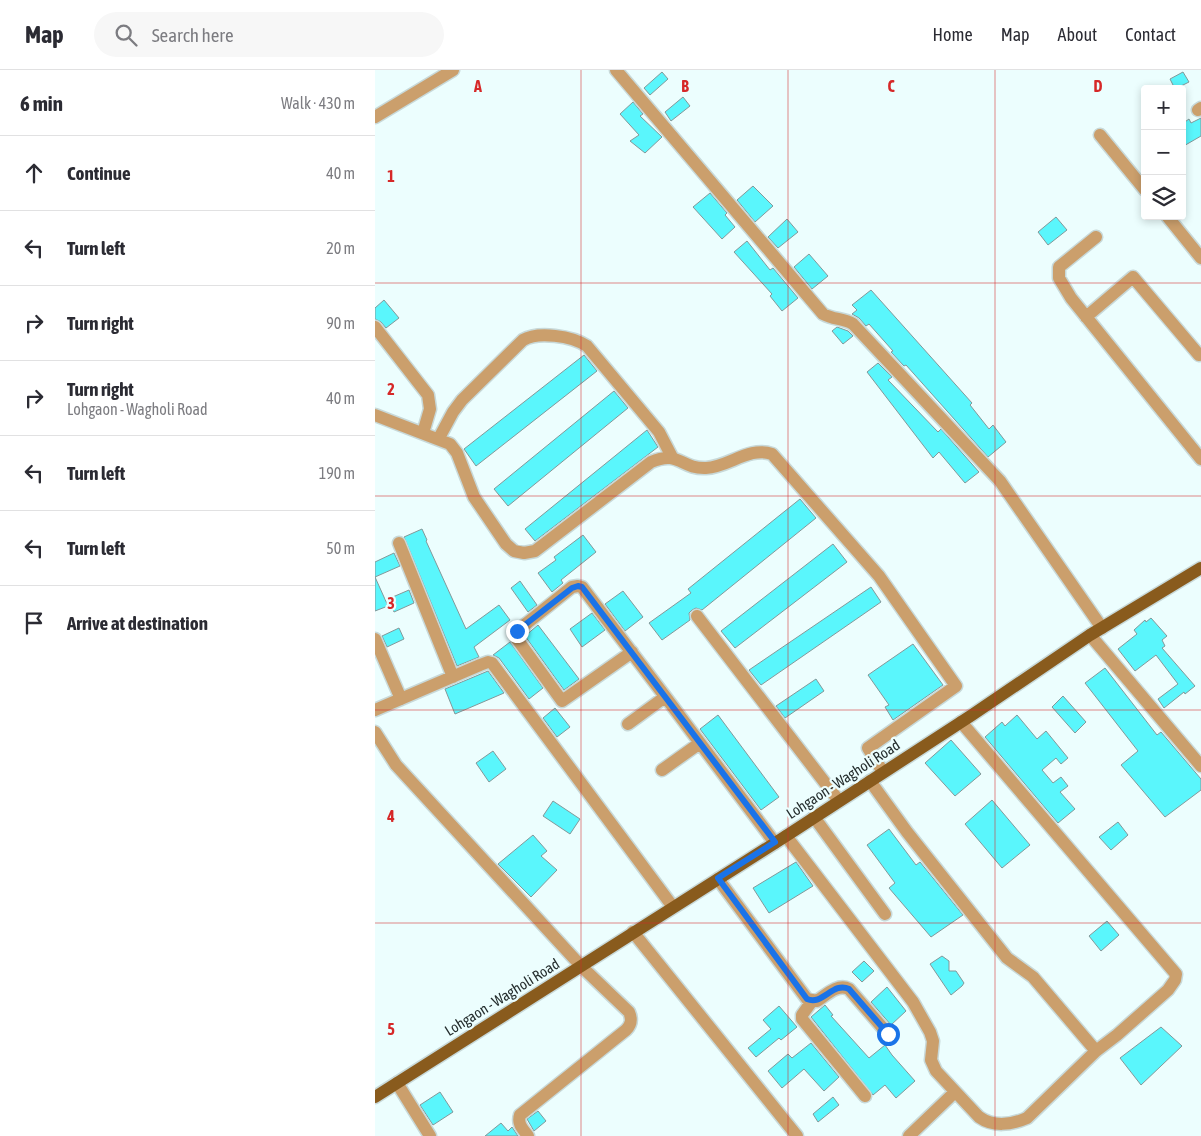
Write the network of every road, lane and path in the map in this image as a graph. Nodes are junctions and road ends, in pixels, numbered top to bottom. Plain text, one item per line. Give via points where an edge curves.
1 (453, 70) edge
2 (616, 70) edge
3 (376, 115) edge
4 (1100, 135) dead end
5 (1141, 185) edge
6 (1170, 220) edge
7 (1096, 237) dead end
8 (1201, 258) edge
9 (1086, 317) junction
10 (375, 327) edge
11 (1199, 355) dead end
12 (375, 415) edge
13 (423, 432) junction
14 (439, 438) junction
15 (672, 457) junction
16 (1201, 460) edge
17 (399, 543) dead end
18 (1201, 568) edge
19 (697, 616) dead end
20 (1102, 628) junction
21 (1090, 635) junction
22 (375, 639) edge
23 (632, 652) junction
24 (453, 677) junction
25 (665, 697) junction
26 (401, 699) junction
27 (375, 710) edge
28 (961, 722) junction
29 (628, 724) dead end
30 (375, 732) edge
31 (700, 743) junction
32 (1201, 766) edge
33 (662, 770) dead end
34 (883, 772) junction
35 (870, 781) junction
36 (839, 801) junction
37 (814, 817) junction
38 (780, 839) junction
39 (718, 878) junction
40 (673, 907) junction
41 (885, 914) dead end
42 (633, 932) junction
43 (581, 966) junction
44 (812, 1001) junction
45 (888, 1034) dead end
46 (1096, 1051) junction
47 (397, 1083) junction
48 (955, 1092) junction
49 (865, 1096) dead end
50 (375, 1097) edge
51 (430, 1136) edge
52 (528, 1136) edge
53 (797, 1136) edge
54 (909, 1136) edge

1 - 3 street
2 - 20 street via 823,314 833,320 843,318 853,324 1000,481
4 - 5 street
6 - 8 street
7 - 9 street via 1059,267 1059,278
9 - 11 street via 1133,277
9 - 16 street
10 - 13 street via 428,395 430,410
12 - 13 street
13 - 14 street
14 - 15 street via 457,453 474,497 506,544 514,551 524,553 535,551 651,462
14 - 15 street via 463,400 523,340 531,335 571,338 587,346 659,432
15 - 34 street via 693,467 704,468 755,452 772,454 879,576 956,686 868,748
17 - 24 street
18 - 20 main road, Lohgaon - Wagholi Road
19 - 36 street
20 - 21 main road, Lohgaon - Wagholi Road
21 - 28 main road, Lohgaon - Wagholi Road
21 - 32 street
22 - 26 street
23 - 23 street via 563,701 517,639 517,631 578,586
23 - 25 street
24 - 26 street
24 - 40 street via 492,662
25 - 29 street
25 - 31 street
26 - 27 street
28 - 34 main road, Lohgaon - Wagholi Road
28 - 46 street via 1175,974 1168,990
30 - 43 street via 396,765
31 - 33 street
31 - 38 street
34 - 35 main road, Lohgaon - Wagholi Road
35 - 36 main road, Lohgaon - Wagholi Road
35 - 46 street via 1007,958 1033,977
36 - 37 main road, Lohgaon - Wagholi Road
37 - 38 main road, Lohgaon - Wagholi Road
37 - 41 street
38 - 39 main road, Lohgaon - Wagholi Road
38 - 48 street via 913,1002 933,1041 931,1060 936,1071
39 - 40 main road, Lohgaon - Wagholi Road
39 - 44 street via 802,993
40 - 42 main road, Lohgaon - Wagholi Road
42 - 43 main road, Lohgaon - Wagholi Road
42 - 53 street
43 - 47 main road, Lohgaon - Wagholi Road
43 - 52 street via 629,1012 632,1018 630,1026 520,1115 518,1121
44 - 45 street via 845,986
44 - 49 street via 802,1019
46 - 48 street via 1027,1118 1017,1123 987,1123
47 - 50 main road, Lohgaon - Wagholi Road
47 - 51 street
48 - 54 street

